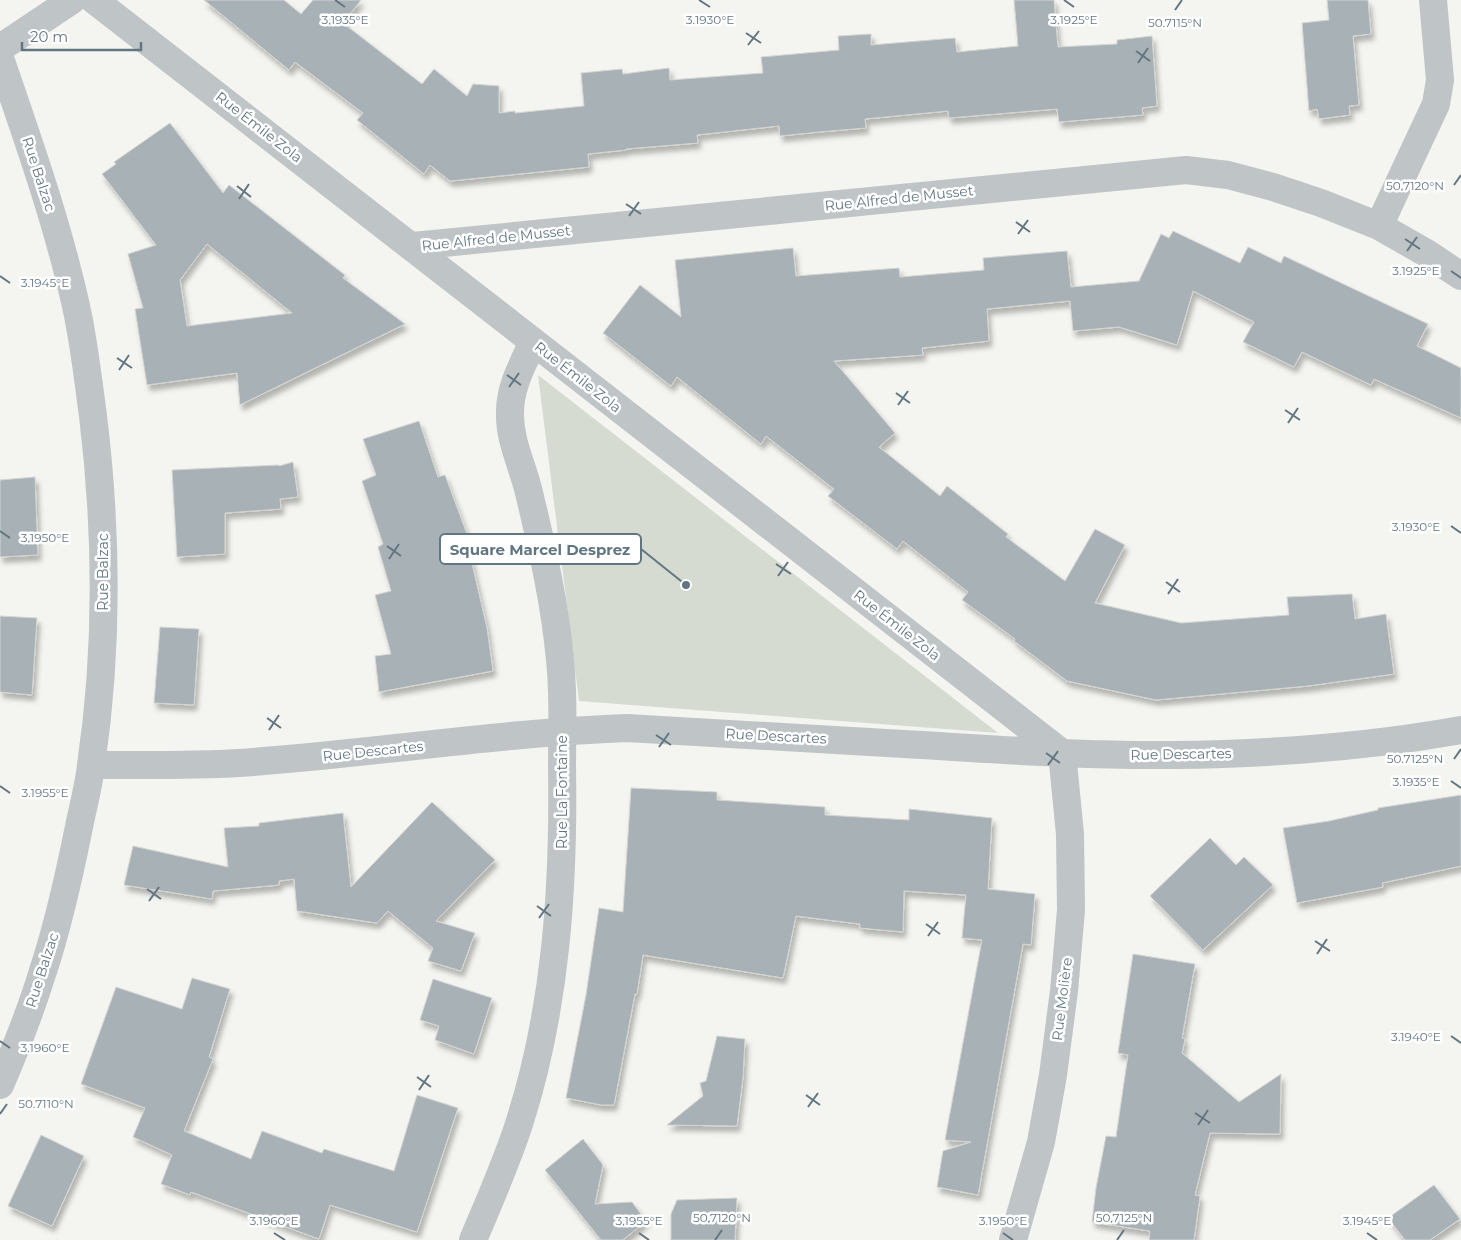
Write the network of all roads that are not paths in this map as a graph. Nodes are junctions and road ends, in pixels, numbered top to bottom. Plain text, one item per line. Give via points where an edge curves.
1 (72, 0) edge
2 (94, 0) edge
3 (1433, 0) edge
4 (0, 48) edge
5 (0, 58) edge
6 (1448, 104) edge
7 (1378, 226) junction
8 (412, 246) junction
9 (1461, 276) edge
10 (533, 342) junction
11 (562, 730) junction
12 (1461, 730) edge
13 (1062, 753) junction
14 (91, 766) junction
15 (0, 1085) edge
16 (473, 1240) edge
17 (1013, 1240) edge

1 - 4 street
2 - 8 street, Rue Émile Zola
3 - 6 street via 1440,80
5 - 14 street, Rue Balzac via 61,240 88,376 103,529 104,594 101,673
6 - 7 street
7 - 8 street, Rue Alfred de Musset via 1273,187 1228,175 1186,170
7 - 9 street, Rue Alfred de Musset
8 - 10 street, Rue Émile Zola
10 - 11 street, Rue La Fontaine via 515,379 510,412 513,446 530,494 567,662
10 - 13 street, Rue Émile Zola
11 - 13 street, Rue Descartes via 628,716
11 - 14 street, Rue Descartes via 237,763
11 - 16 street, Rue La Fontaine via 563,821 559,902 543,1029 519,1123 499,1181
12 - 13 street, Rue Descartes via 1404,740 1264,753
13 - 17 street, Rue Molière via 1070,834 1071,910 1064,991 1041,1142
14 - 15 street, Rue Balzac via 75,849 50,946 19,1040

